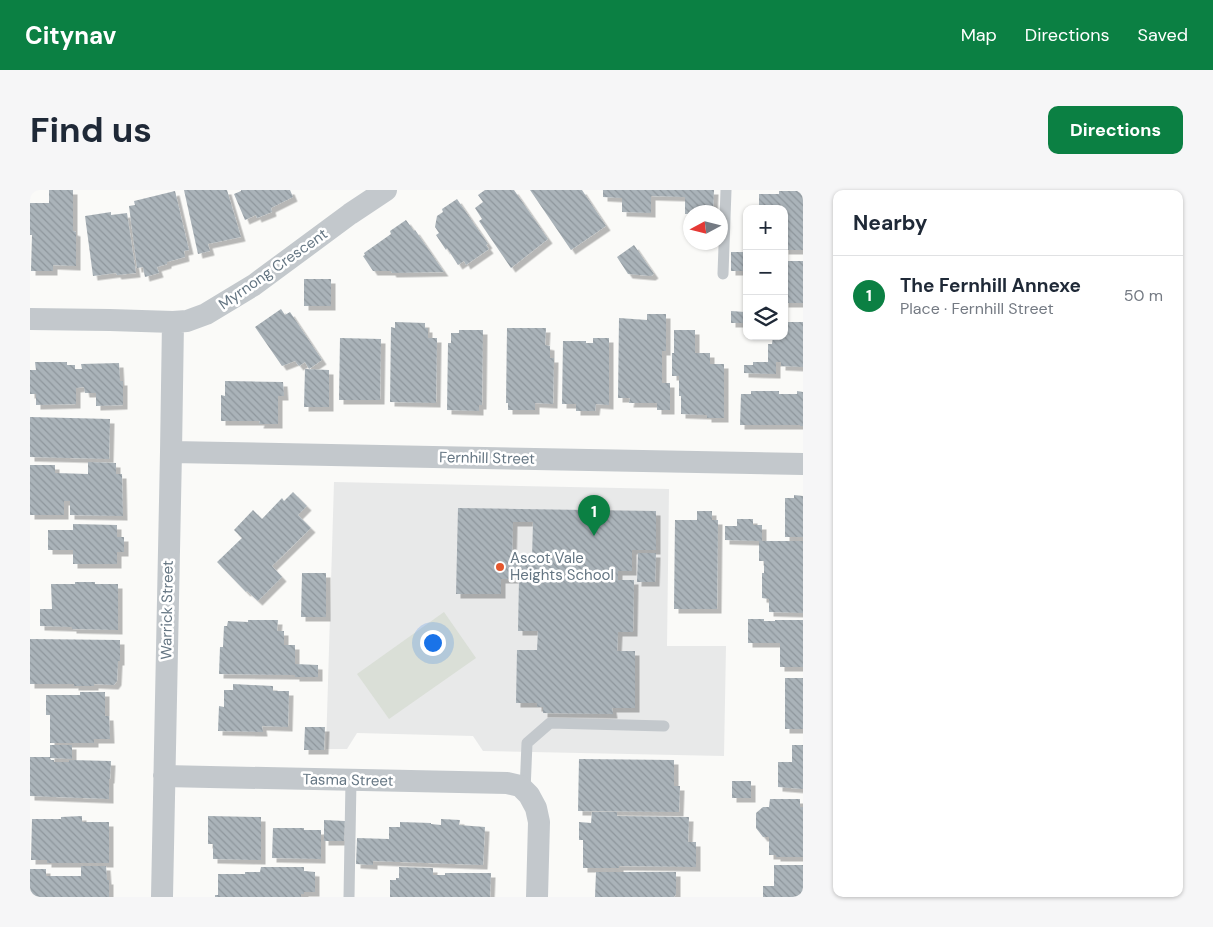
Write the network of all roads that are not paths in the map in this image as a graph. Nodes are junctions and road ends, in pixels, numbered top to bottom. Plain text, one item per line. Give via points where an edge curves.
1 (386, 190) edge
2 (726, 190) edge
3 (724, 274) dead end
4 (30, 319) edge
5 (173, 322) junction
6 (171, 452) junction
7 (803, 464) edge
8 (664, 726) dead end
9 (164, 776) junction
10 (351, 780) junction
11 (527, 793) junction
12 (162, 897) edge
13 (349, 897) edge
14 (537, 897) edge

1 - 5 street, Myrnong Crescent via 254,285 206,314
2 - 3 lane
4 - 5 street, Myrnong Crescent
5 - 6 street, Warrick Street
6 - 7 street, Fernhill Street
6 - 9 street, Warrick Street
8 - 11 lane via 550,723 527,743
9 - 10 street, Tasma Street
9 - 12 street, Warrick Street
10 - 11 street, Tasma Street via 507,783 520,786
10 - 13 lane
11 - 14 street via 536,808 539,822

